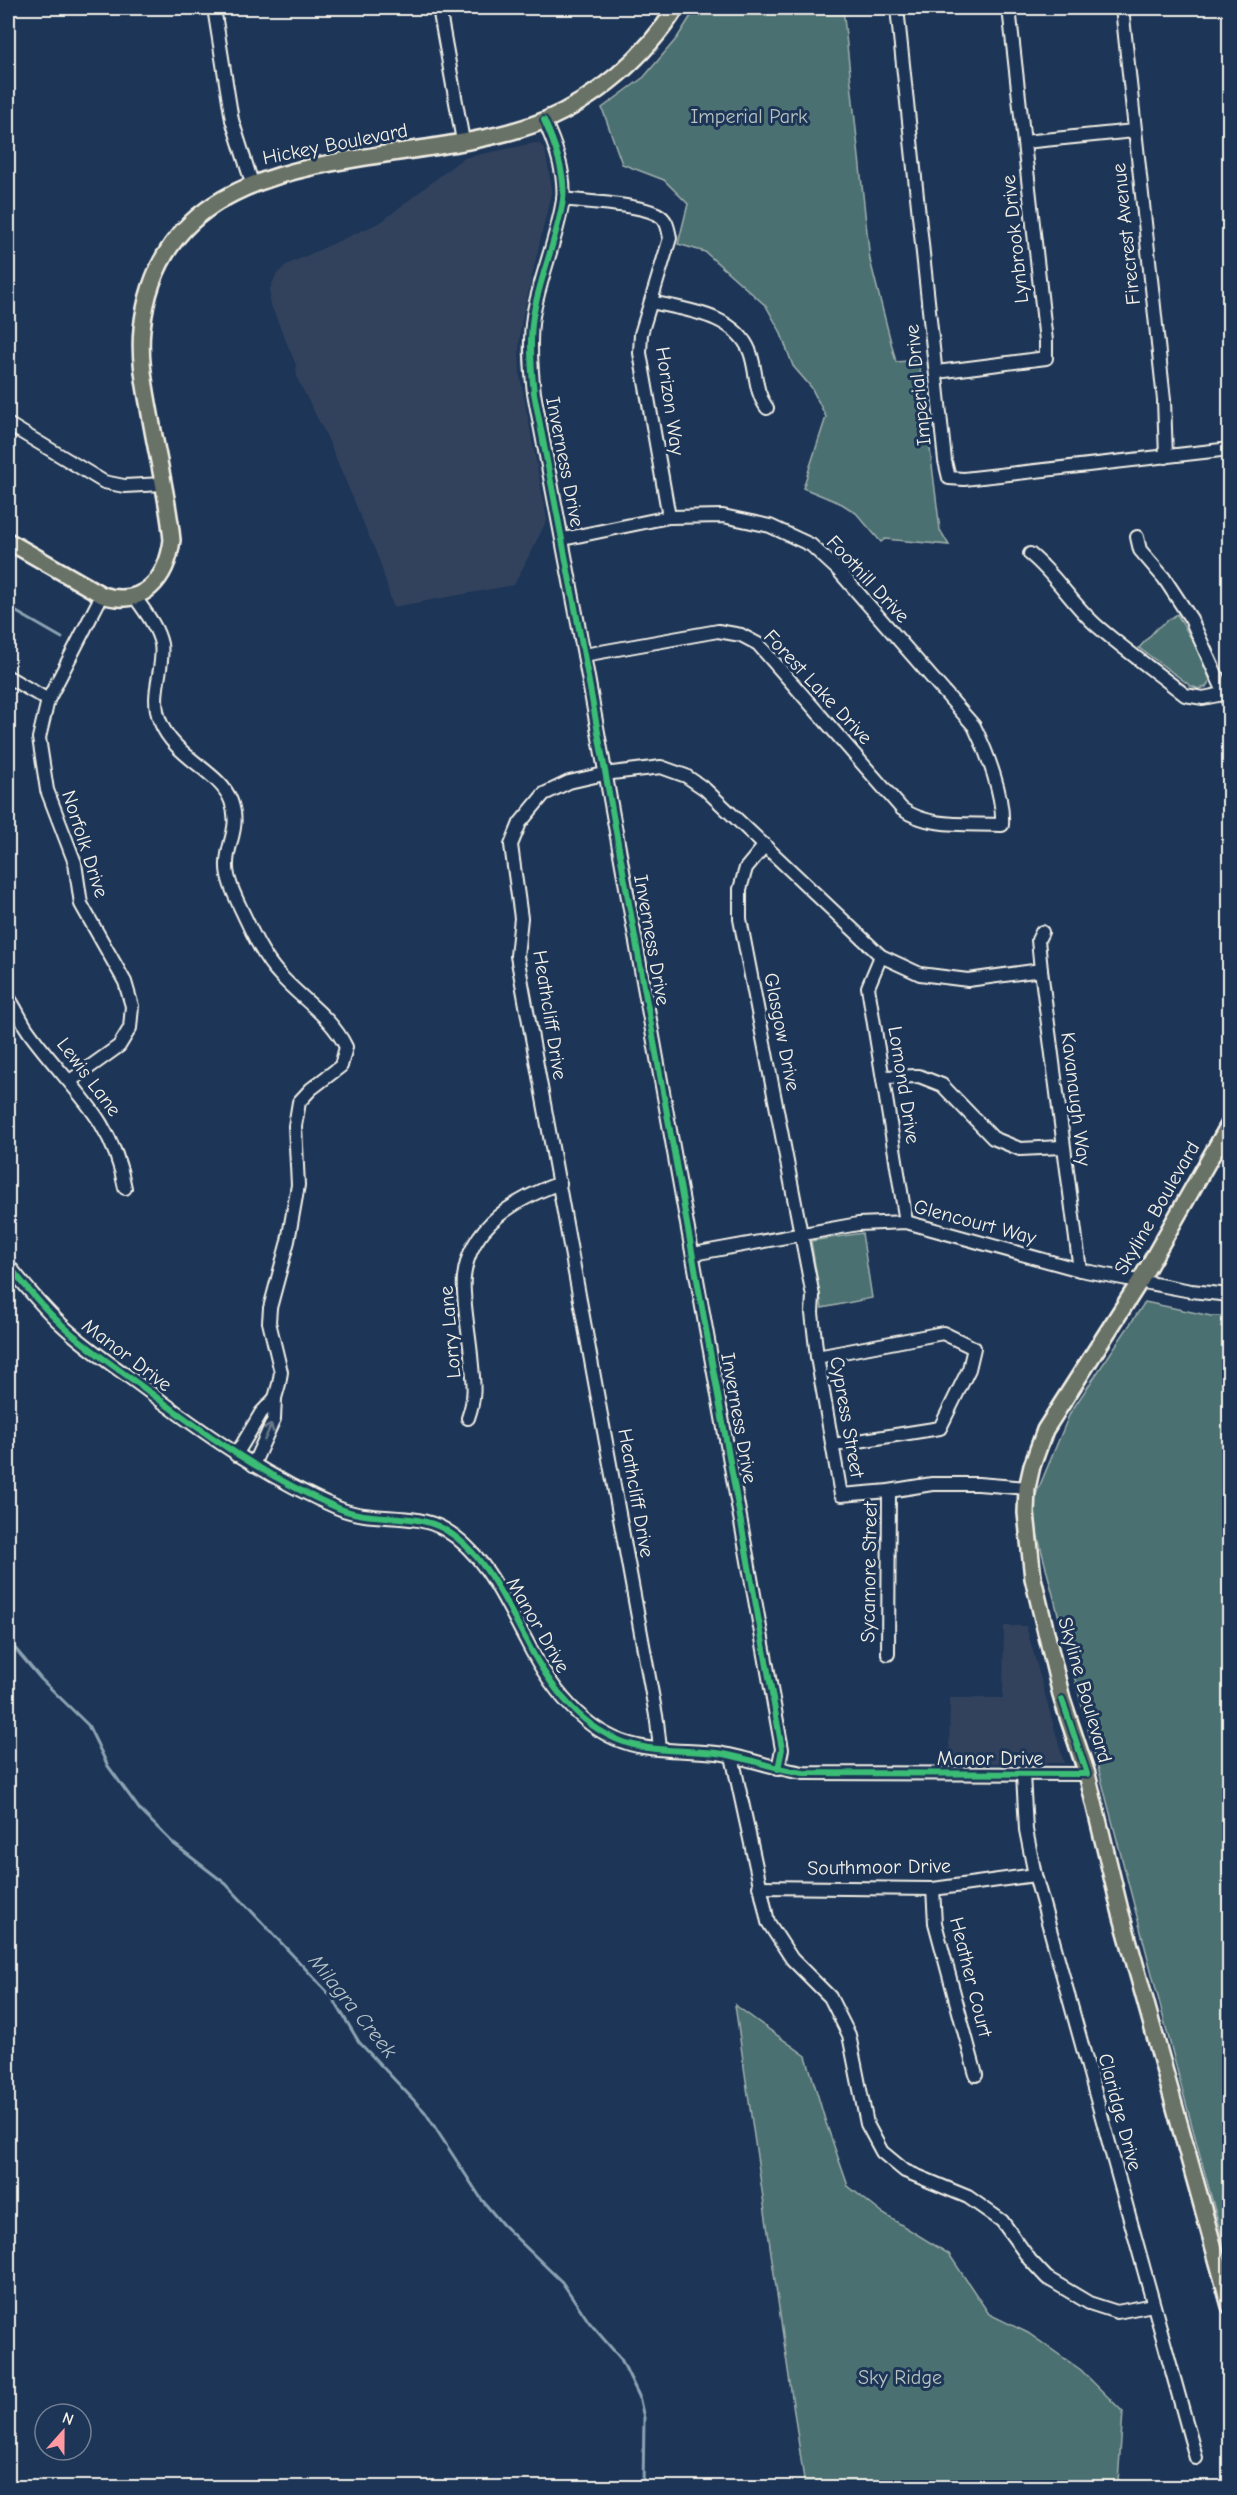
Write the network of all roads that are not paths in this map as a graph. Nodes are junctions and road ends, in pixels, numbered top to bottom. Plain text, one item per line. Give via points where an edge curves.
1 (214, 8) edge
2 (439, 8) edge
3 (676, 8) edge
4 (897, 8) edge
5 (1009, 8) edge
6 (1122, 8) edge
7 (544, 120) junction
8 (1134, 131) junction
9 (463, 141) junction
10 (1024, 142) junction
11 (252, 183) junction
12 (563, 199) junction
13 (651, 302) junction
14 (937, 372) junction
15 (767, 408) dead end
16 (8, 424) edge
17 (1230, 449) edge
18 (1166, 457) junction
19 (163, 484) junction
20 (669, 517) junction
21 (1137, 537) dead end
22 (563, 539) junction
23 (8, 541) edge
24 (1030, 554) dead end
25 (102, 595) junction
26 (135, 597) junction
27 (584, 655) junction
28 (8, 677) edge
29 (1223, 694) junction
30 (48, 700) junction
31 (1230, 705) edge
32 (604, 774) junction
33 (1002, 825) joint
34 (765, 845) junction
35 (1042, 932) dead end
36 (881, 956) junction
37 (1041, 970) junction
38 (8, 997) edge
39 (883, 1077) junction
40 (70, 1081) junction
41 (1230, 1123) edge
42 (1062, 1147) junction
43 (560, 1183) junction
44 (124, 1188) dead end
45 (906, 1222) junction
46 (801, 1232) junction
47 (693, 1254) junction
48 (8, 1265) edge
49 (1080, 1270) junction
50 (1140, 1281) junction
51 (1230, 1295) edge
52 (817, 1357) junction
53 (275, 1398) junction
54 (468, 1418) dead end
55 (832, 1445) junction
56 (236, 1455) junction
57 (253, 1465) junction
58 (1027, 1488) junction
59 (889, 1491) junction
60 (888, 1654) dead end
61 (660, 1749) junction
62 (732, 1756) junction
63 (778, 1769) junction
64 (1023, 1774) junction
65 (1087, 1774) junction
66 (1035, 1875) junction
67 (759, 1887) junction
68 (933, 1889) junction
69 (976, 2075) dead end
70 (1153, 2305) junction
71 (1230, 2306) edge
72 (1196, 2458) dead end

1 - 11 street via 232,120
2 - 9 street
3 - 7 main road, Hickey Boulevard via 644,49 608,82
4 - 14 street, Imperial Drive
5 - 10 street, Lynbrook Drive
6 - 8 street, Firecrest Avenue
7 - 9 main road, Hickey Boulevard
7 - 12 street, Inverness Drive via 562,172
8 - 10 street
8 - 18 street, Firecrest Avenue via 1164,400
9 - 11 main road, Hickey Boulevard via 296,170
10 - 14 street, Lynbrook Drive via 1046,358
11 - 19 main road, Hickey Boulevard via 214,204 184,231 163,260 149,293 142,329 142,366
12 - 13 street, Horizon Way via 624,206 657,214 666,222 670,238
12 - 22 street, Inverness Drive via 533,315 530,351 534,393
13 - 15 street via 722,321 741,337 750,352 759,398
13 - 20 street, Horizon Way via 641,334 640,353
14 - 18 street, Imperial Drive via 949,478
16 - 19 street via 104,482 124,486
17 - 18 street, Imperial Drive
19 - 26 main road, Hickey Boulevard via 170,553 153,585
20 - 22 street, Foothill Drive
20 - 33 street, Foothill Drive via 723,516 770,526 811,545 838,570 974,726 1003,809
21 - 29 street via 1140,550 1191,619
22 - 27 street, Inverness Drive
23 - 25 main road
24 - 29 street via 1096,625 1185,695 1203,698
25 - 26 main road
25 - 30 street, Norfolk Drive
26 - 53 street via 156,629 161,647 155,696 159,719 170,741 220,784 231,801 234,837 227,864 241,910 278,973 338,1030 346,1047 341,1066 299,1102 295,1126 298,1185 270,1308 269,1322 280,1372
27 - 32 street, Inverness Drive
27 - 33 street, Forest Lake Drive via 718,631 741,635 758,644 914,817 929,822
28 - 30 street
29 - 31 street
30 - 40 street, Norfolk Drive via 39,738 47,790 75,863 81,904 125,982 132,1006 130,1028 118,1046
32 - 34 street, Heathcliff Drive via 662,767 686,776
32 - 43 street, Heathcliff Drive via 569,782 544,794 520,823 512,845 521,918 517,956
32 - 47 street, Inverness Drive
34 - 36 street, Heathcliff Drive
34 - 46 street, Glasgow Drive via 746,868 740,890 740,919
35 - 37 street, Kavanaugh Way via 1038,940
36 - 37 street, Heathcliff Drive via 920,974 968,980
36 - 39 street, Lomond Drive via 868,987
37 - 42 street, Kavanaugh Way
38 - 40 street, Lewis Lane via 29,1032
39 - 42 street via 919,1076 942,1085 993,1138 1020,1149
39 - 45 street, Lomond Drive
40 - 44 street, Lewis Lane via 113,1144
41 - 50 main road, Skyline Boulevard
42 - 49 street, Kavanaugh Way
43 - 54 street, Lorry Lane via 527,1195 502,1212 481,1234 470,1254 464,1278 475,1398
43 - 61 street, Heathcliff Drive
45 - 46 street, Glencourt Way
45 - 49 street, Glencourt Way
46 - 47 street, Glencourt Way
46 - 52 street, Cypress Street via 813,1296
47 - 63 street, Inverness Drive via 782,1749
48 - 56 street, Manor Drive via 62,1326
49 - 50 street, Glencourt Way
50 - 51 street, Glencourt Way
50 - 58 main road, Skyline Boulevard via 1045,1430
52 - 55 street, Cypress Street
52 - 55 street via 943,1334 974,1348 969,1369 940,1428
53 - 56 street via 261,1413
57 -> 53 street via 274,1419
55 - 59 street, Cypress Street via 841,1495
56 - 57 street, Manor Drive
57 - 61 street, Manor Drive via 344,1510 363,1516 419,1520 444,1529 468,1549 494,1581 537,1660 583,1719 624,1743
58 - 59 street, Cypress Street via 932,1484
58 - 65 main road, Skyline Boulevard via 1027,1534 1033,1578 1062,1699
59 - 60 street, Sycamore Street
61 - 62 street, Manor Drive
62 - 63 street, Manor Drive
62 - 67 street
63 - 64 street, Manor Drive via 804,1773
64 - 65 street, Manor Drive
64 - 66 street, Claridge Drive via 1026,1830
65 - 71 main road, Skyline Boulevard via 1120,1910
66 - 68 street, Southmoor Drive
66 - 70 street, Claridge Drive
67 - 68 street, Southmoor Drive
67 - 70 street via 768,1922 792,1959 830,1997 849,2035 867,2124 882,2152 905,2171 968,2197 1002,2221 1047,2278 1089,2303 1117,2313
68 - 69 street, Heather Court via 935,1923
70 - 72 street, Claridge Drive

